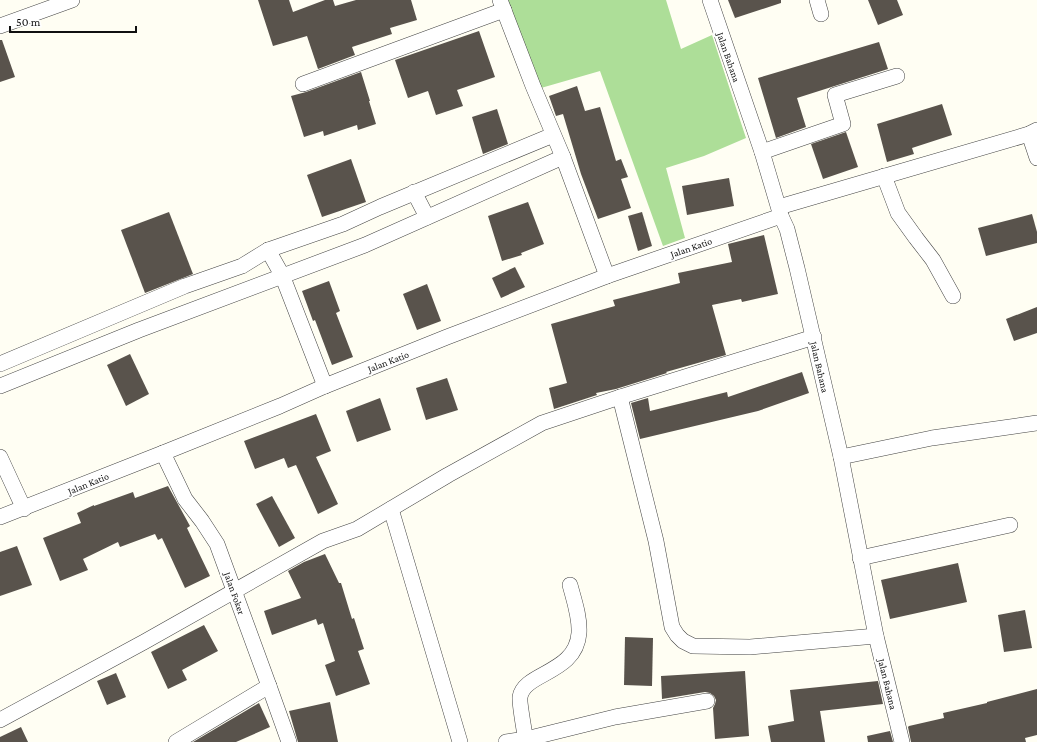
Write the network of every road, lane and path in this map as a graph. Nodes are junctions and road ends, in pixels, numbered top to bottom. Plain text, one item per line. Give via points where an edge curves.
1 (72, 0) edge
2 (710, 0) edge
3 (502, 5) edge
4 (0, 26) edge
5 (897, 76) dead end
6 (303, 84) dead end
7 (1033, 132) edge
8 (553, 136) junction
9 (762, 152) junction
10 (563, 158) junction
11 (1037, 158) edge
12 (884, 176) junction
13 (414, 192) junction
14 (780, 212) junction
15 (428, 216) junction
16 (268, 250) junction
17 (282, 276) junction
18 (607, 276) junction
19 (953, 296) dead end
20 (95, 323) junction
21 (814, 337) junction
22 (103, 344) junction
23 (0, 364) edge
24 (0, 386) edge
25 (325, 386) junction
26 (620, 397) junction
27 (1037, 423) edge
28 (163, 453) junction
29 (0, 457) edge
30 (840, 457) junction
31 (24, 509) junction
32 (391, 509) junction
33 (0, 517) edge
34 (1010, 525) dead end
35 (860, 558) junction
36 (570, 585) dead end
37 (234, 591) junction
38 (876, 636) junction
39 (269, 686) junction
40 (707, 701) dead end
41 (0, 720) edge
42 (526, 741) edge
43 (176, 742) edge
44 (288, 742) edge
45 (460, 742) edge
46 (506, 742) edge
47 (902, 742) edge

1 - 4 street
2 - 9 street, Jalan Bahana
3 - 6 street
3 - 8 street
5 - 9 street via 835,95 843,124
7 - 11 street
7 - 12 street, Jalan Katio
8 - 10 street
8 - 13 street
9 - 14 street, Jalan Bahana
10 - 15 street
10 - 18 street
12 - 14 street, Jalan Katio
12 - 19 street via 898,213 934,260
13 - 15 street
13 - 16 street via 343,224
14 - 18 street, Jalan Katio
14 - 21 street, Jalan Bahana
15 - 17 street via 364,245
16 - 17 street
16 - 20 street via 242,266
17 - 22 street
17 - 25 street
18 - 25 street, Jalan Katio
20 - 22 street
20 - 23 street
21 - 26 street
21 - 30 street, Jalan Bahana
22 - 24 street
25 - 28 street, Jalan Katio
26 - 32 street via 542,423
26 - 38 street via 656,541 672,627 683,641 694,646 750,647
27 - 30 street via 932,438
28 - 31 street, Jalan Katio
28 - 37 street, Jalan Foker via 185,499 217,544
29 - 31 street
30 - 35 street, Jalan Bahana
31 - 33 street, Jalan Katio
32 - 37 street via 357,529 323,540
32 - 45 street
34 - 35 street
35 - 38 street, Jalan Bahana
36 - 42 street via 579,621 576,644 569,658 559,667 535,679 522,690 519,698
37 - 39 street, Jalan Foker
37 - 41 street
38 - 47 street, Jalan Bahana
39 - 43 street
39 - 44 street, Jalan Foker
40 - 42 street via 615,716
42 - 46 street

